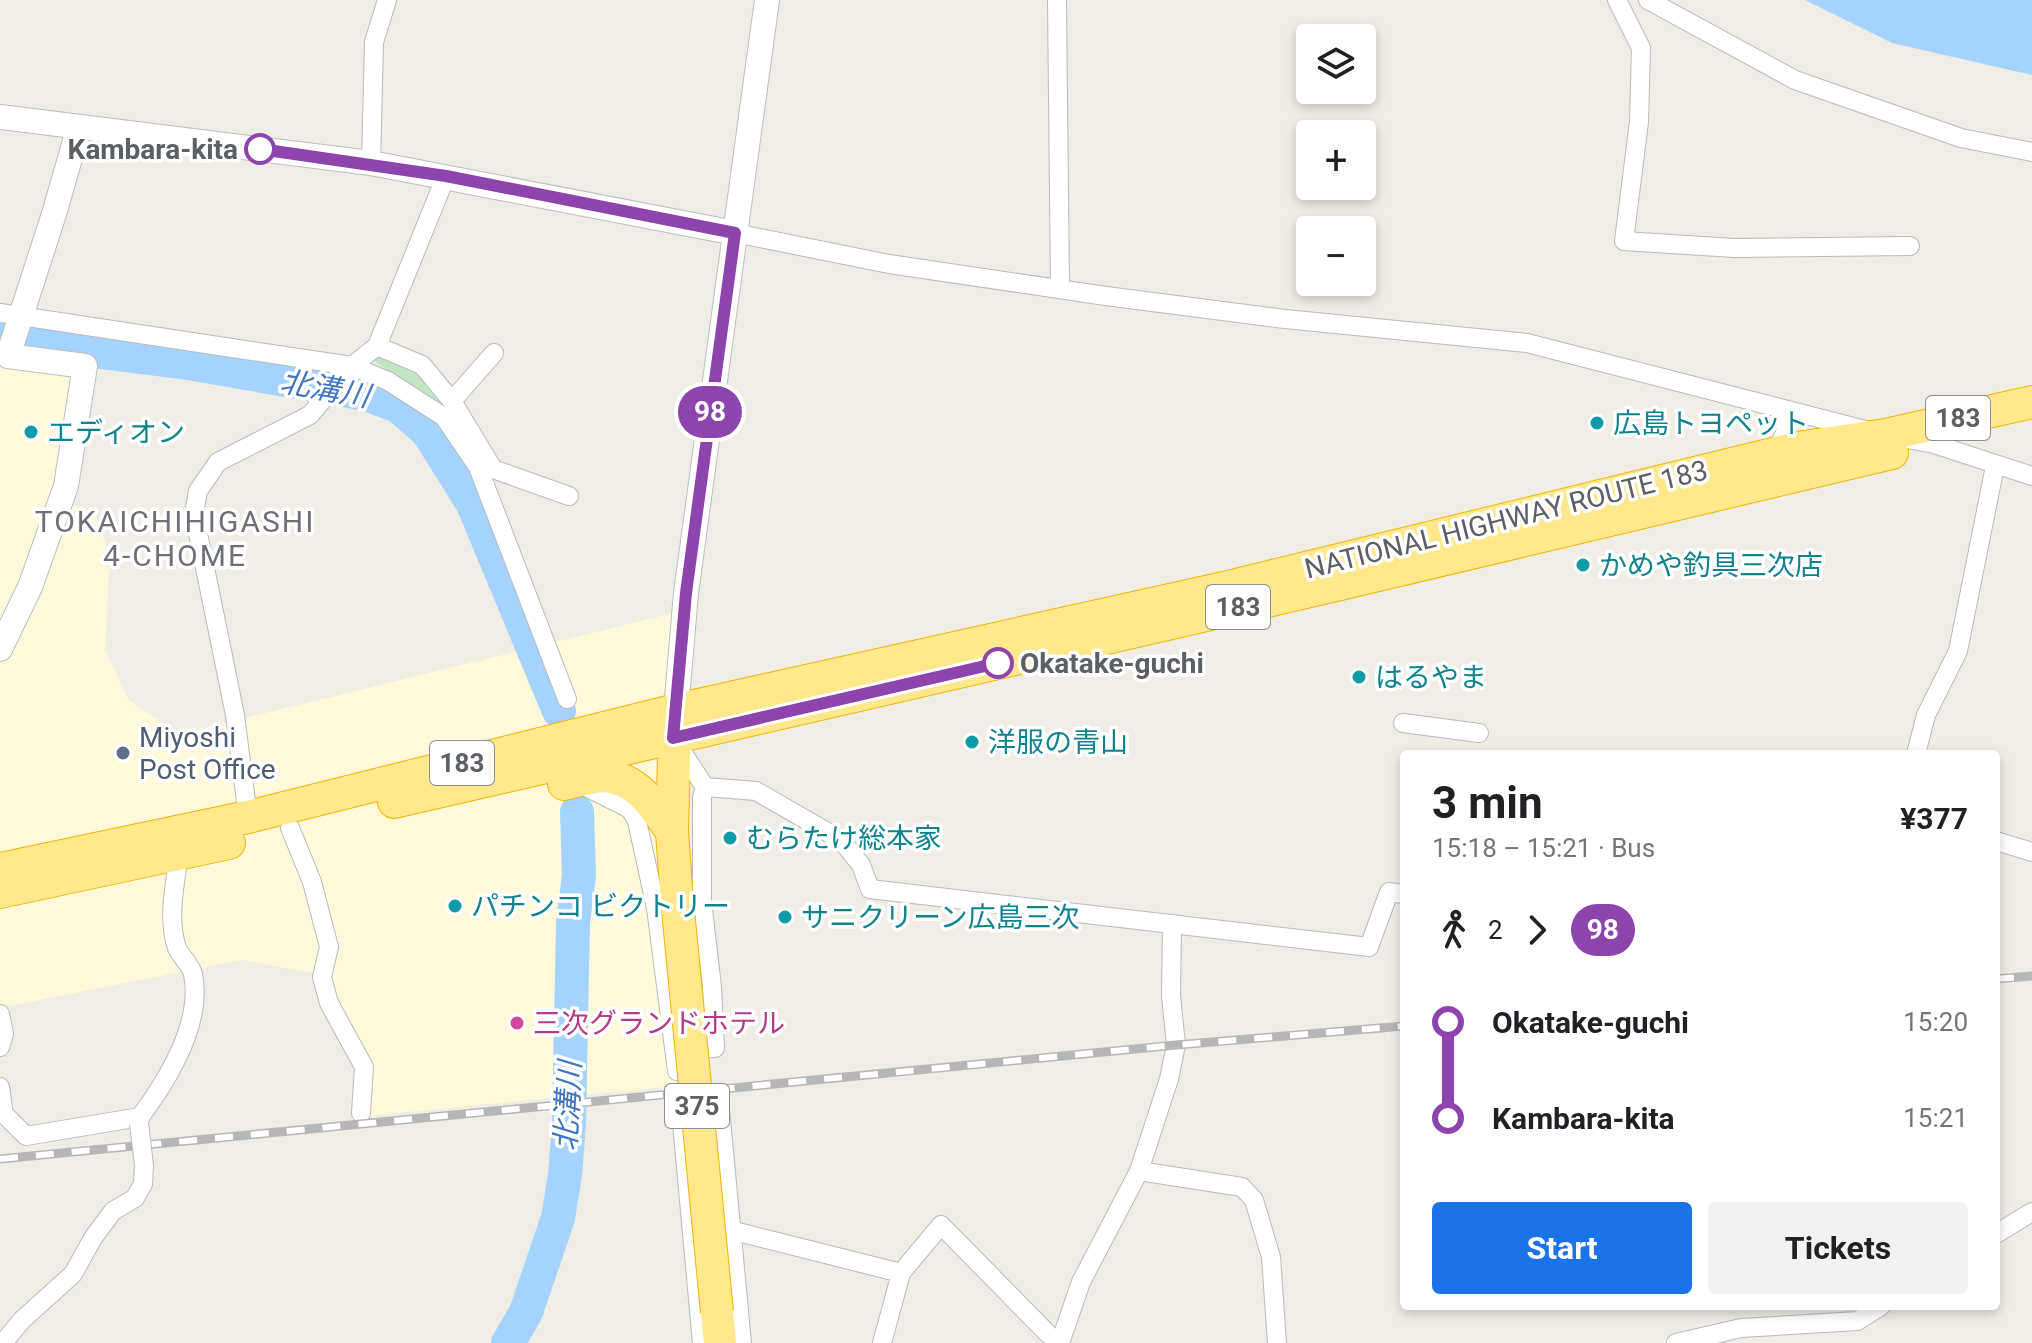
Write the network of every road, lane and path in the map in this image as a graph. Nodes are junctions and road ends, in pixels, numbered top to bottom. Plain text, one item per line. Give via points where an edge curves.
1 (387, 0) edge
2 (767, 0) edge
3 (1057, 0) edge
4 (1617, 0) edge
5 (1648, 0) edge
6 (0, 117) edge
7 (79, 127) junction
8 (2032, 152) edge
9 (371, 163) junction
10 (446, 176) junction
11 (735, 233) junction
12 (1910, 246) dead end
13 (1060, 288) junction
14 (11, 314) edge
15 (377, 346) junction
16 (494, 353) dead end
17 (352, 366) junction
18 (452, 401) junction
19 (2032, 402) edge
20 (1782, 409) junction
21 (2032, 424) edge
22 (1885, 435) junction
23 (1934, 444) junction
24 (1776, 453) junction
25 (1995, 466) junction
26 (2032, 476) edge
27 (569, 496) dead end
28 (0, 649) edge
29 (567, 699) dead end
30 (1403, 723) dead end
31 (674, 724) junction
32 (1479, 733) dead end
33 (1917, 750) edge
34 (576, 781) junction
35 (483, 783) junction
36 (705, 787) junction
37 (248, 817) junction
38 (290, 828) junction
39 (672, 832) junction
40 (2000, 842) edge
41 (175, 844) junction
42 (2032, 852) edge
43 (0, 869) edge
44 (0, 892) edge
45 (1400, 893) edge
46 (1172, 924) junction
47 (0, 1014) edge
48 (0, 1047) edge
49 (676, 1050) junction
50 (677, 1071) dead end
51 (0, 1087) edge
52 (720, 1109) dead end
53 (681, 1112) dead end
54 (361, 1113) dead end
55 (139, 1120) junction
56 (1139, 1171) junction
57 (2032, 1212) edge
58 (730, 1230) junction
59 (2000, 1231) edge
60 (901, 1273) junction
61 (1875, 1310) edge
62 (719, 1328) edge
63 (3, 1343) edge
64 (702, 1343) edge
65 (742, 1343) edge
66 (882, 1343) edge
67 (1059, 1343) edge
68 (1277, 1343) edge
69 (1676, 1343) edge

1 - 9 street via 374,42
2 - 11 street
3 - 13 street
4 - 12 street via 1641,48 1639,122 1624,241 1734,248
5 - 8 street via 1795,80 1961,138
6 - 7 street
7 - 9 street
7 - 14 street
9 - 10 street
10 - 11 street
10 - 15 street
11 - 13 street via 889,264
11 - 31 street via 686,593
13 - 20 street via 1285,319 1527,343
14 - 17 street
14 - 28 street via 8,356 85,366 66,486 30,587
15 - 17 street
15 - 18 street via 422,365
16 - 18 street
17 - 29 street via 388,381 444,417 478,467
17 - 37 street via 310,415 218,462 198,491 194,514 235,715
18 - 27 street via 493,469
19 - 22 highway, NATIONAL HIGHWAY ROUTE 183 / 183
20 - 22 street
20 - 24 street via 1786,430
21 - 23 highway, NATIONAL HIGHWAY ROUTE 183 / 183
22 - 23 street
22 - 24 highway, NATIONAL HIGHWAY ROUTE 183 / 183
23 - 25 street
23 - 31 highway, NATIONAL HIGHWAY ROUTE 183 / 183
24 - 31 highway, NATIONAL HIGHWAY ROUTE 183 / 183
25 - 26 street
25 - 33 street via 1958,651 1926,715
30 - 32 street
31 - 35 highway, NATIONAL HIGHWAY ROUTE 183 / 183
31 - 36 street
31 - 37 highway, NATIONAL HIGHWAY ROUTE 183 / 183
31 - 39 highway, 375
34 - 35 highway via 550,786
34 - 39 highway via 602,776 641,789
34 - 49 street via 630,809 637,821 656,908
35 - 38 highway, NATIONAL HIGHWAY ROUTE 183 / 183
36 - 46 street via 756,791 841,840 861,865 870,889
36 - 49 street via 702,901 715,1048
37 - 41 highway, NATIONAL HIGHWAY ROUTE 183 / 183
38 - 41 highway, NATIONAL HIGHWAY ROUTE 183 / 183
38 - 54 street via 312,882 329,947 322,977 329,1003 364,1067
39 - 62 highway, 375, bridge
40 - 42 street
41 - 43 highway, NATIONAL HIGHWAY ROUTE 183 / 183
41 - 44 highway, NATIONAL HIGHWAY ROUTE 183 / 183
41 - 55 street via 172,918 178,949 193,973 193,1006 180,1054
45 - 46 street via 1389,892 1369,947
46 - 56 street via 1176,1045
47 - 48 street
49 - 50 street
51 - 55 street via 4,1114 26,1136
52 - 58 street
53 - 64 street
55 - 63 street, bridge via 144,1165 143,1184 135,1198 113,1211 73,1274
56 - 67 street via 1081,1282
56 - 68 street via 1242,1187 1254,1200 1271,1257
57 - 59 street
58 - 60 street
58 - 65 street
60 - 66 street
60 - 67 street via 941,1225
61 - 69 street via 1857,1321 1741,1328

